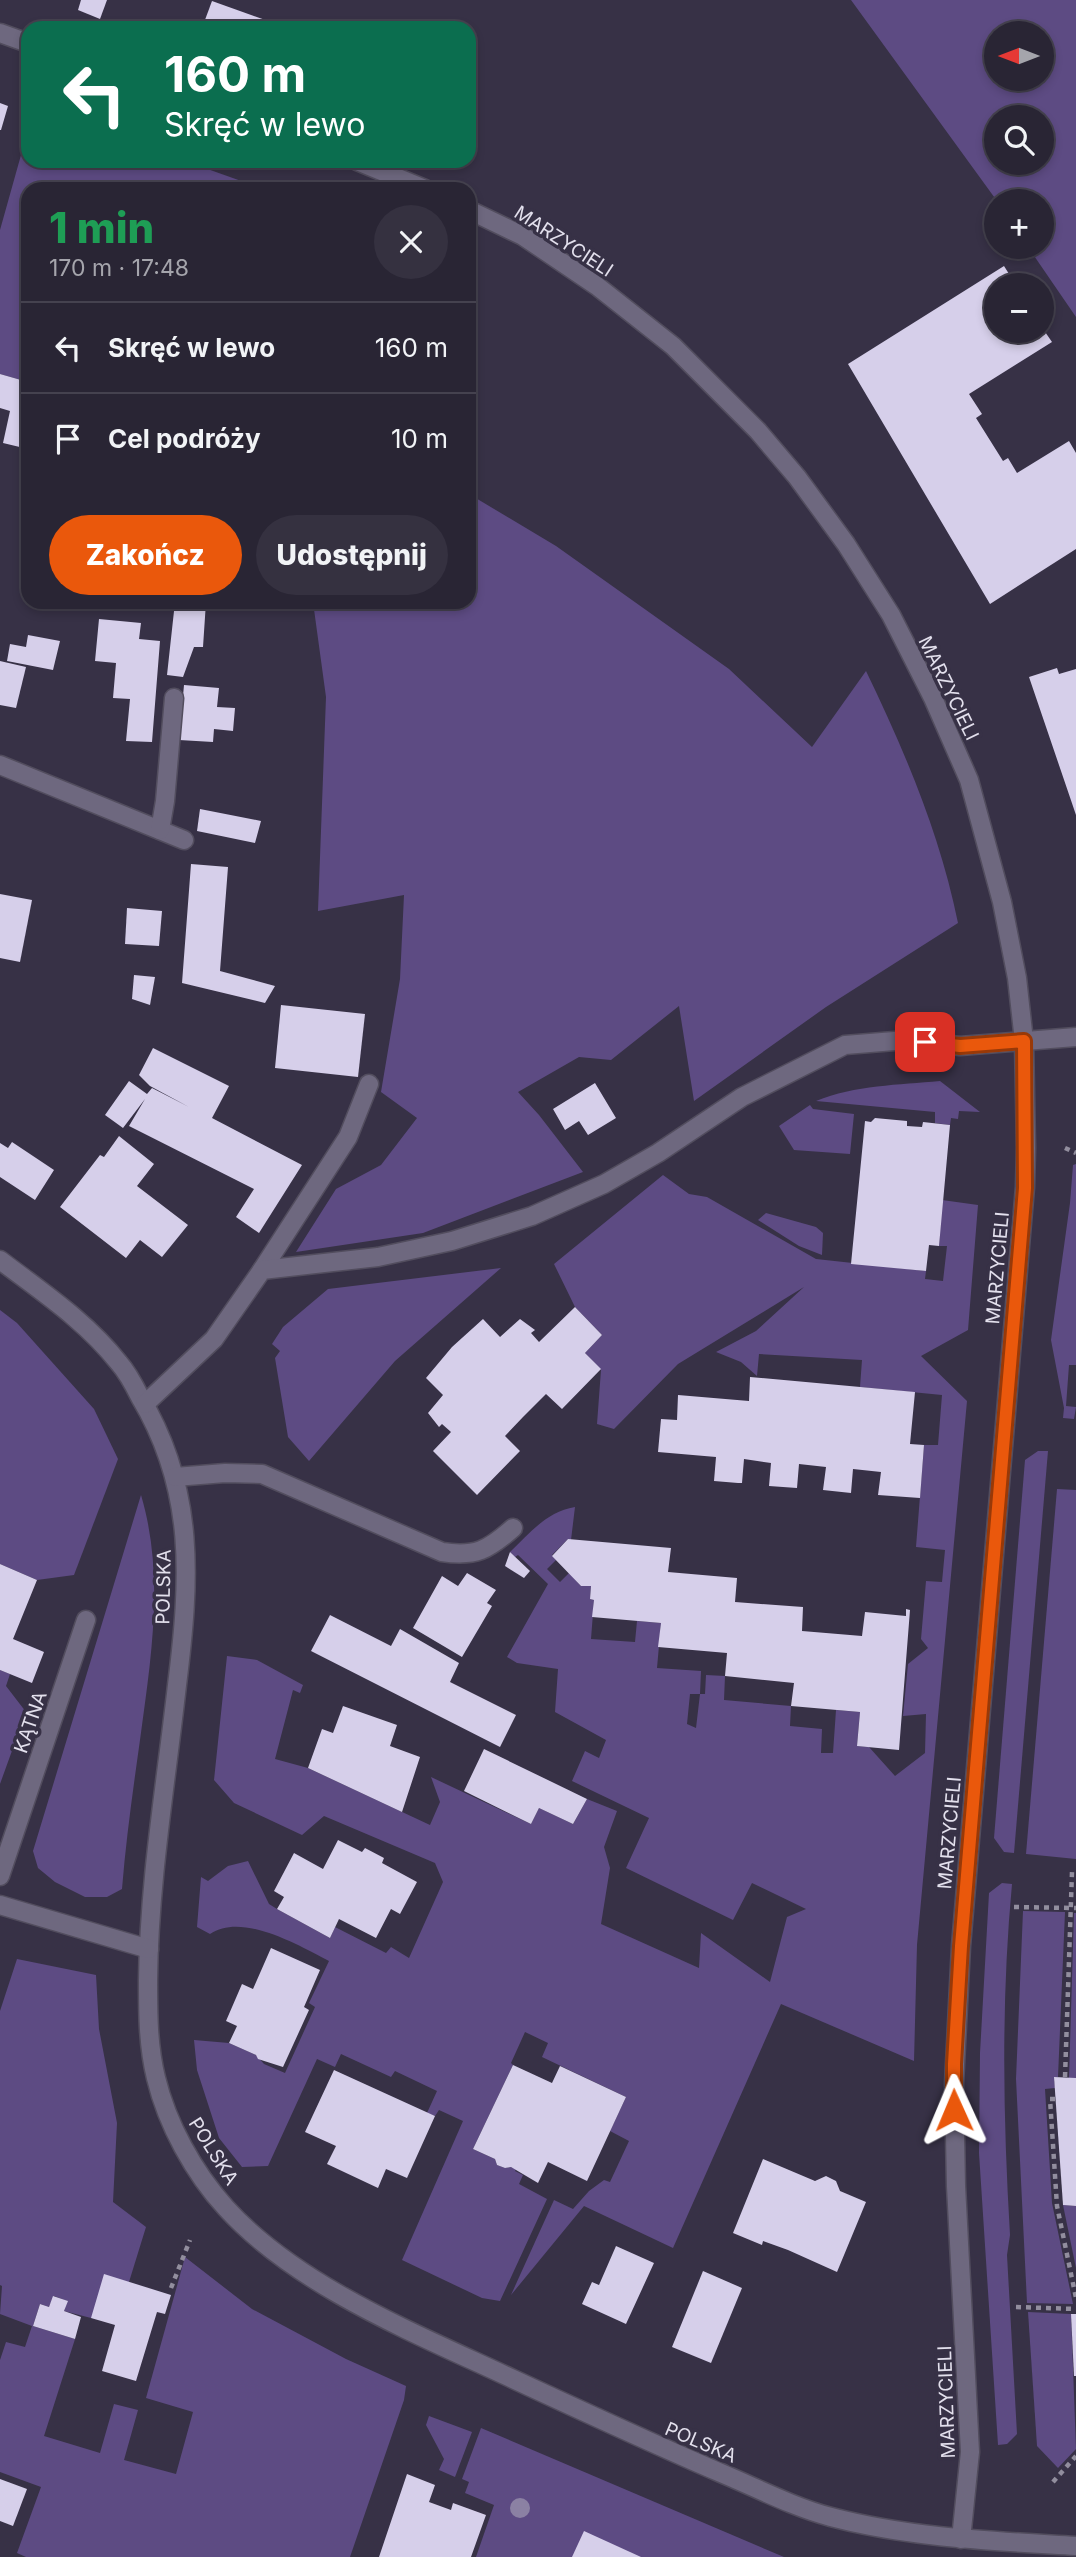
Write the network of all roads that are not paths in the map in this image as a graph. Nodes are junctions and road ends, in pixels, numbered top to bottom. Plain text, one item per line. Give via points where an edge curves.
1 (0, 33) edge
2 (21, 40) edge
3 (374, 168) edge
4 (408, 182) edge
5 (476, 213) edge
6 (174, 698) dead end
7 (0, 765) edge
8 (160, 830) junction
9 (184, 840) dead end
10 (1076, 1037) edge
11 (1024, 1041) junction
12 (369, 1084) dead end
13 (0, 1260) edge
14 (262, 1270) junction
15 (145, 1404) junction
16 (174, 1477) junction
17 (513, 1528) dead end
18 (86, 1620) dead end
19 (0, 1876) edge
20 (0, 1905) edge
21 (149, 1949) junction
22 (961, 2539) junction
23 (1076, 2546) edge

1 - 2 street
3 - 4 street
5 - 11 street, MARZYCIELI via 533,243 597,286 673,346 758,431 846,544 891,615 969,780 1011,944
6 - 8 street
7 - 8 street
8 - 9 street
10 - 11 street
11 - 14 street via 960,1046 907,1040 845,1045 742,1097 604,1184 532,1216 452,1241 378,1257
11 - 22 street, MARZYCIELI via 1025,1188 954,2064 970,2452
12 - 14 street via 348,1137
13 - 15 street, POLSKA via 85,1324 122,1366
14 - 15 street via 214,1339
15 - 16 street, POLSKA via 172,1461
16 - 17 street via 262,1474 442,1552 461,1555 491,1548
16 - 21 street, POLSKA via 183,1517 185,1618
18 - 19 street, KĄTNA
20 - 21 street
21 - 22 street, POLSKA via 148,2030 156,2081 178,2137 226,2208 290,2264 400,2326 753,2488 832,2517
22 - 23 street, POLSKA

